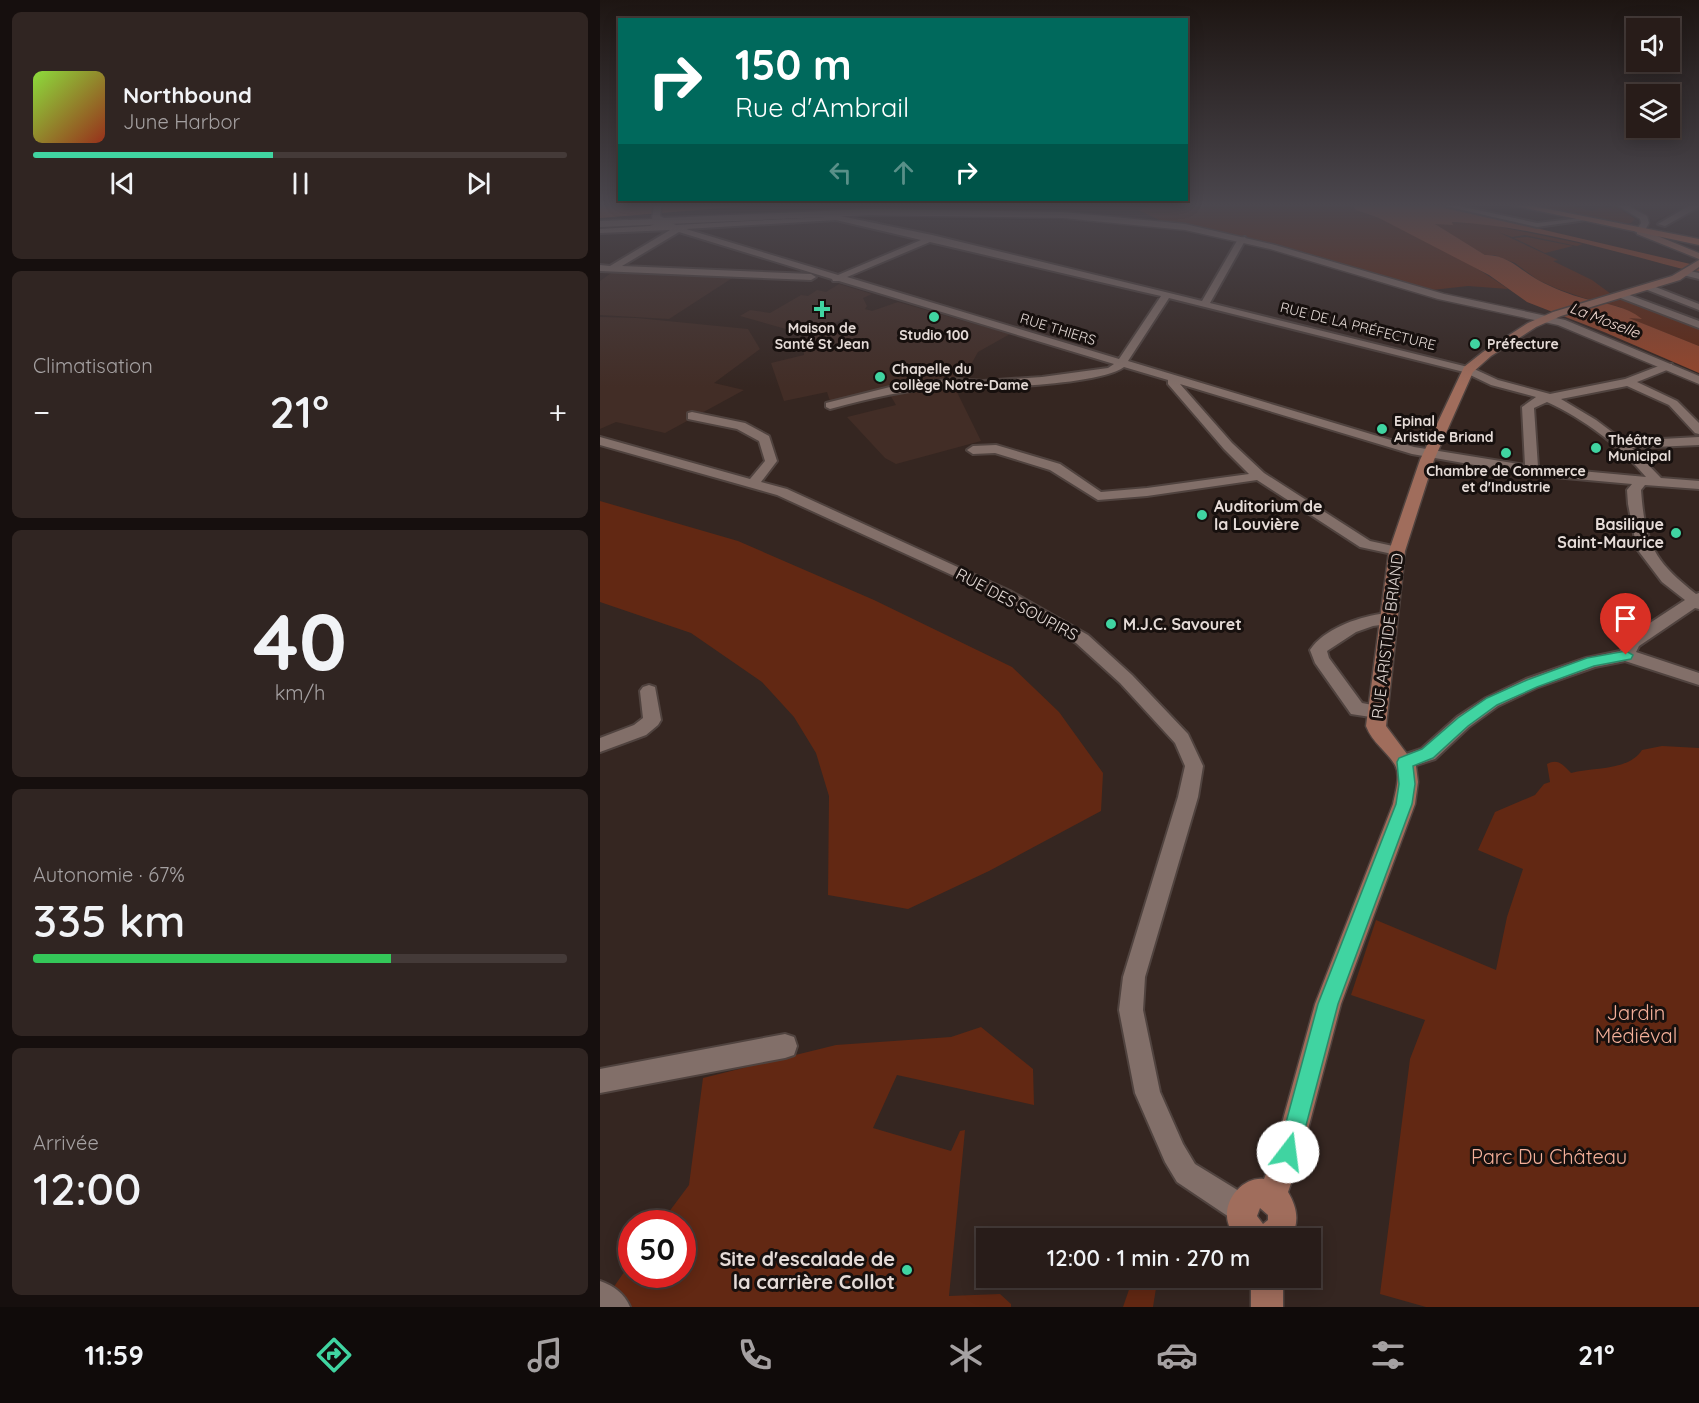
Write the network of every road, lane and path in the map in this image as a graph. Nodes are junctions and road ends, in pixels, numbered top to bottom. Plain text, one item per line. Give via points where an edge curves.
1 (618, 265) edge
2 (792, 265) edge
3 (796, 265) edge
4 (870, 265) edge
5 (1045, 265) edge
6 (1227, 265) edge
7 (1332, 265) edge
8 (1696, 265) edge
9 (600, 268) edge
10 (613, 268) junction
11 (1686, 273) junction
12 (782, 274) junction
13 (1699, 276) edge
14 (600, 277) edge
15 (840, 278) junction
16 (1648, 287) junction
17 (1167, 294) junction
18 (1622, 295) junction
19 (1442, 297) junction
20 (1205, 304) junction
21 (1699, 307) edge
22 (1546, 319) junction
23 (1699, 325) edge
24 (1528, 327) junction
25 (1122, 363) junction
26 (1668, 366) junction
27 (1468, 370) junction
28 (1175, 378) junction
29 (1699, 380) edge
30 (1628, 382) junction
31 (1542, 396) junction
32 (830, 405) dead end
33 (692, 416) dead end
34 (1699, 430) edge
35 (600, 441) edge
36 (1693, 441) edge
37 (1621, 445) junction
38 (973, 450) dead end
39 (1699, 452) edge
40 (1430, 454) junction
41 (1532, 471) junction
42 (1259, 476) junction
43 (1640, 482) junction
44 (1657, 482) junction
45 (753, 483) junction
46 (1699, 485) edge
47 (1397, 552) junction
48 (1698, 600) edge
49 (1388, 619) junction
50 (1626, 655) junction
51 (1699, 679) edge
52 (649, 691) dead end
53 (1377, 712) junction
54 (600, 745) edge
55 (1404, 762) junction
56 (786, 1046) dead end
57 (600, 1081) edge
58 (1272, 1196) junction
59 (1242, 1209) junction
60 (1245, 1228) edge
61 (1280, 1228) edge
62 (1267, 1288) edge
63 (600, 1295) edge
64 (615, 1307) edge
65 (1267, 1307) edge

1 - 10 street
2 - 12 street
3 - 15 street, RUE THIERS
4 - 15 street
5 - 17 street, RUE DE LA PRÉFECTURE
6 - 20 street
7 - 19 street
8 - 11 main road
9 - 10 street
10 - 12 street
10 - 14 street
11 - 13 street
11 - 16 main road
12 - 15 street
15 - 25 street, RUE THIERS
16 - 18 main road
16 - 21 street
17 - 20 street, RUE DE LA PRÉFECTURE
17 - 25 street
18 - 22 main road
18 - 23 street
19 - 22 street
19 - 24 street
20 - 27 street, RUE DE LA PRÉFECTURE
22 - 24 main road
22 - 26 street via 1578,328
24 - 27 main road
25 - 28 street, RUE THIERS
25 - 32 street via 1111,371 1042,380 954,382 890,390
26 - 29 street
26 - 30 street
27 - 31 street, RUE DE LA PRÉFECTURE
27 - 40 main road, RUE ARISTIDE BRIAND
28 - 40 street, RUE THIERS
28 - 42 street via 1172,382
30 - 31 street
30 - 34 street via 1673,403
31 - 37 street via 1601,429
31 - 41 street via 1528,407
33 - 45 street via 741,426 765,439 771,461
35 - 45 street, RUE DES SOUPIRS
36 - 37 street
36 - 39 street
37 - 44 street
38 - 42 street via 996,449 1055,466 1098,496
40 - 41 street, RUE THIERS
40 - 47 main road, RUE ARISTIDE BRIAND
41 - 43 street, RUE THIERS
42 - 47 street via 1365,544
43 - 44 street, RUE THIERS
43 - 48 street via 1634,490 1644,549 1667,579
44 - 46 street, RUE THIERS
45 - 59 street, RUE DES SOUPIRS via 919,553 1005,594 1082,639 1182,738 1194,766 1134,977 1131,1010 1148,1093 1174,1153 1186,1173
47 - 49 main road, RUE ARISTIDE BRIAND
48 - 50 street via 1633,642
49 - 53 main road, RUE ARISTIDE BRIAND
49 - 53 street via 1364,621 1318,650 1357,709
50 - 51 street
50 - 55 street via 1592,662 1516,690 1463,722 1428,754
52 - 54 street via 652,720 640,730
53 - 55 main road, RUE ARISTIDE BRIAND via 1379,735
55 - 58 main road via 1404,804 1328,1004 1288,1152
56 - 57 street
58 - 59 main road via 1251,1195
58 - 61 main road via 1281,1208
59 - 60 main road
62 - 65 main road
63 - 64 street

